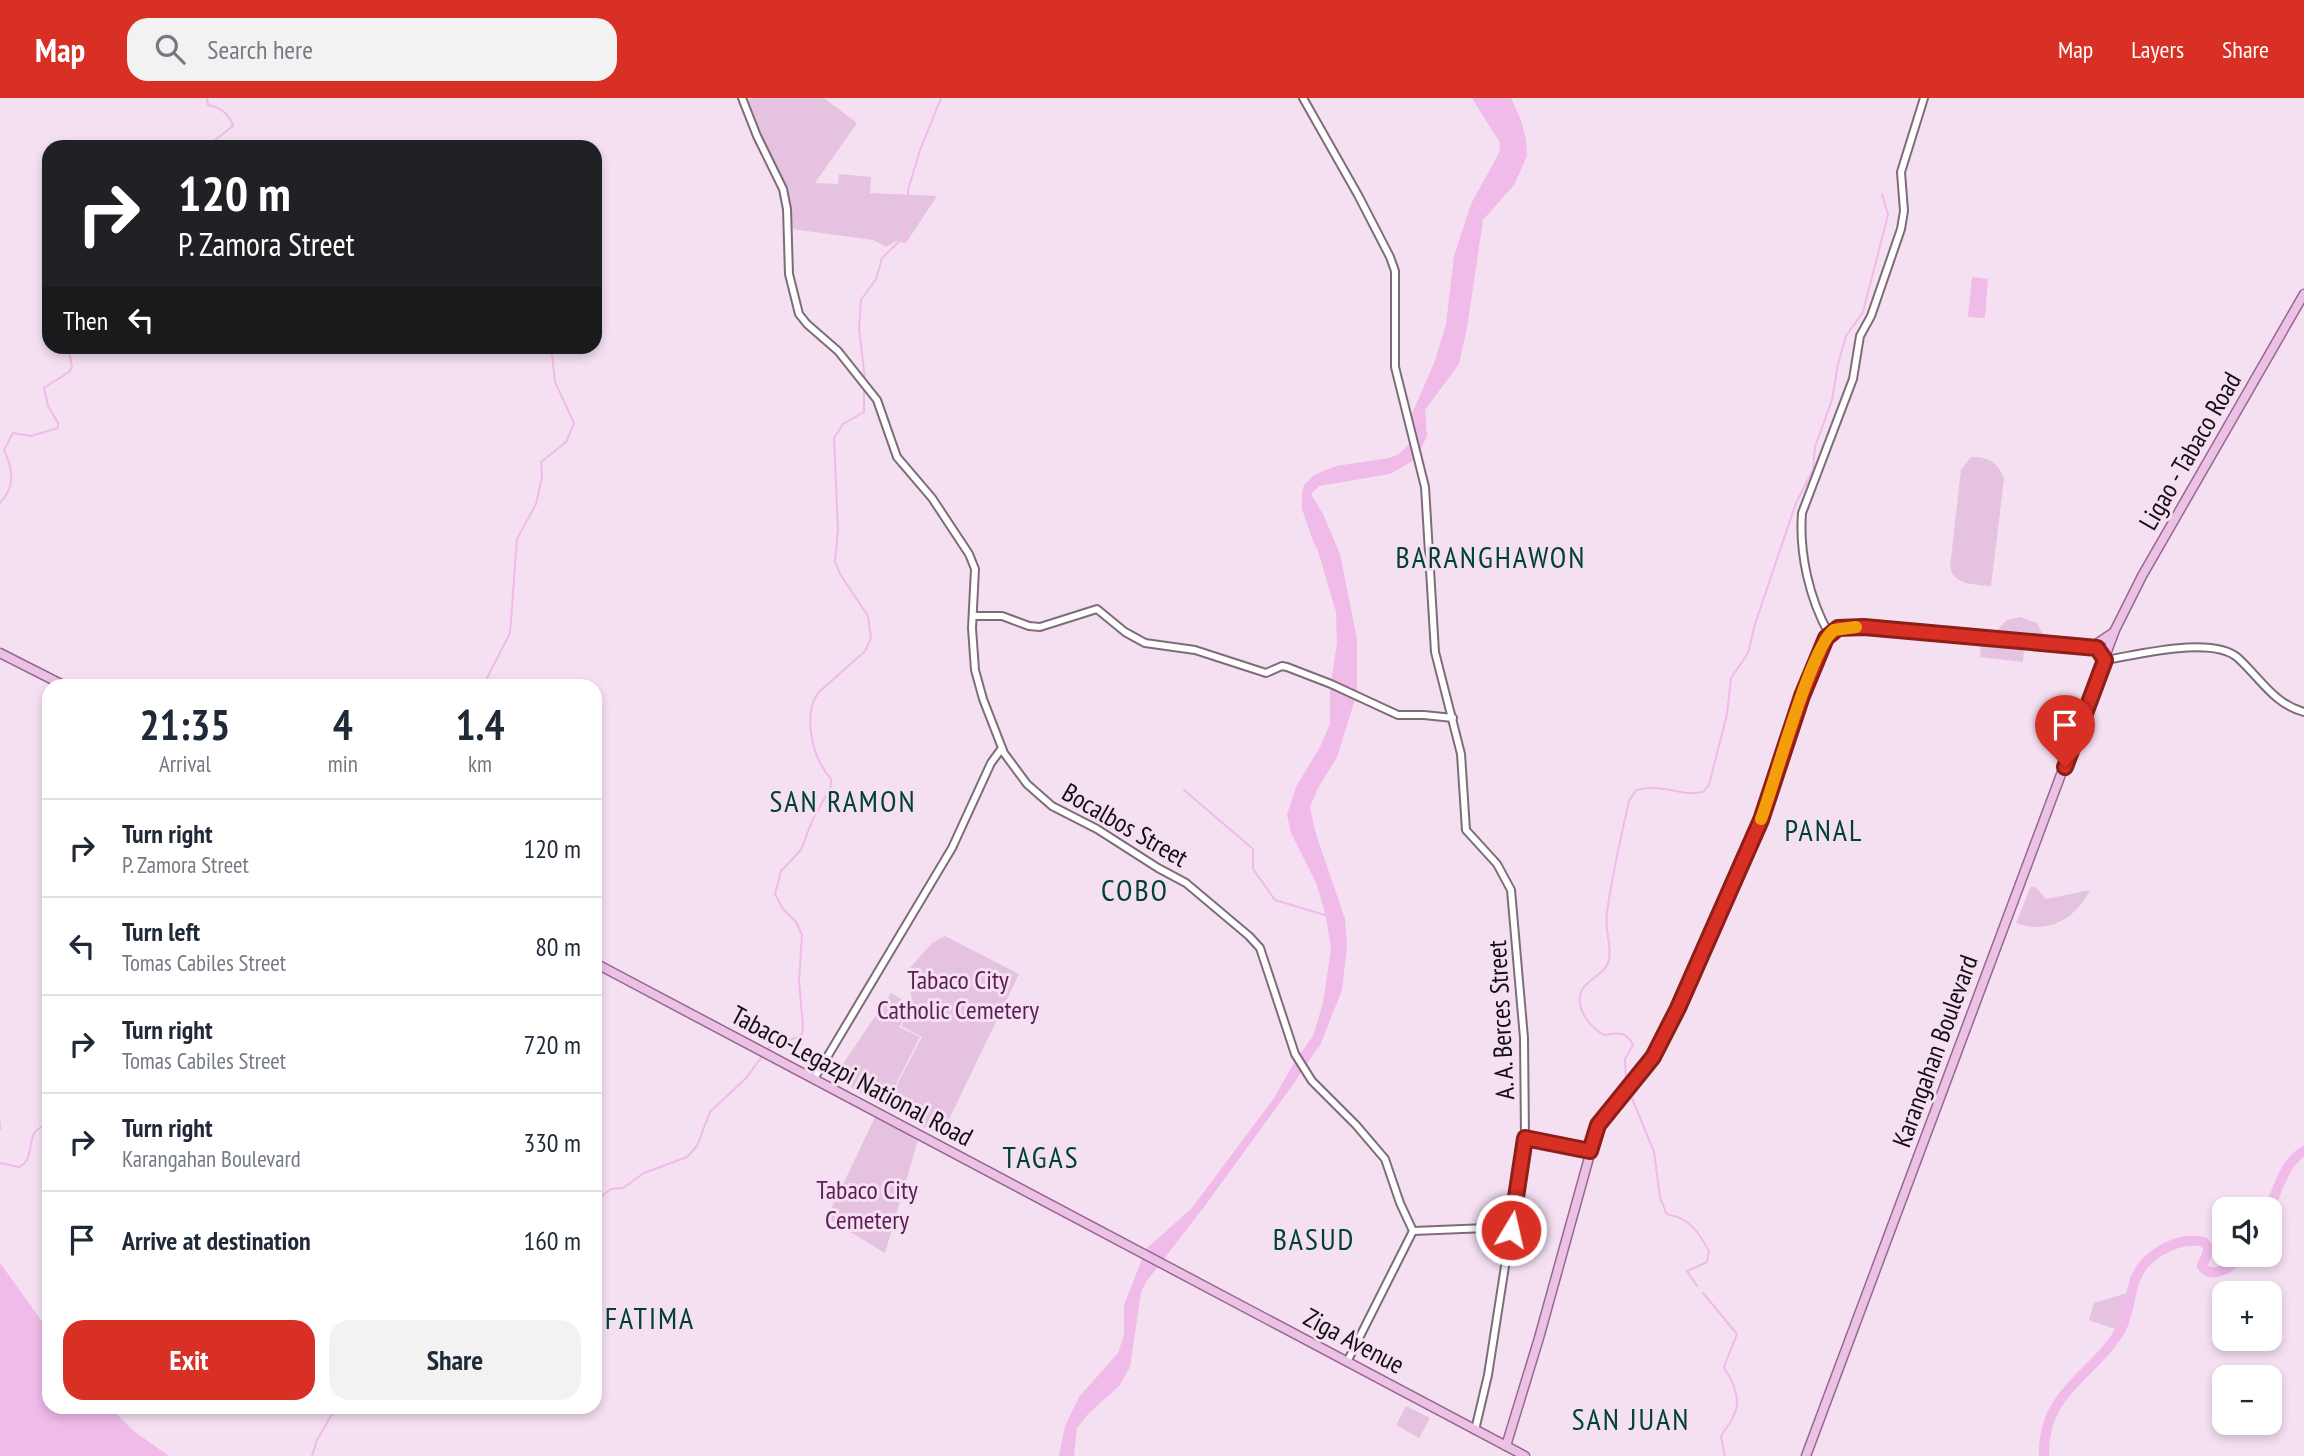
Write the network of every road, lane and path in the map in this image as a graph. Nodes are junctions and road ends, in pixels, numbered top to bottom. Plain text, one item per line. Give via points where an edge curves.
1 (742, 98) edge
2 (1303, 98) edge
3 (1924, 98) edge
4 (2304, 294) edge
5 (974, 616) junction
6 (2116, 630) junction
7 (1829, 634) junction
8 (2093, 646) junction
9 (0, 653) edge
10 (2105, 660) junction
11 (51, 679) edge
12 (2304, 712) edge
13 (1453, 718) junction
14 (1002, 748) junction
15 (602, 967) edge
16 (814, 1079) junction
17 (1525, 1138) junction
18 (1590, 1151) junction
19 (1511, 1230) junction
20 (1413, 1231) junction
21 (1164, 1264) joint
22 (1347, 1362) junction
23 (1475, 1430) junction
24 (1506, 1446) junction
25 (1525, 1456) edge
26 (1806, 1456) edge

1 - 5 street, Bocalbos Street via 783,189 788,209 789,274 799,314 870,390 897,457 932,498 969,554 975,569
2 - 13 street via 1395,271 1395,367 1426,495 1435,652
3 - 7 street via 1901,172 1901,229 1860,336 1853,379 1802,513 1805,564
4 - 6 main road, Ligao - Tabaco Road via 2160,544
5 - 13 street via 1002,616 1040,627 1097,609 1145,643 1195,650 1266,673 1287,667 1398,715
5 - 14 street, Bocalbos Street via 975,670
6 - 8 main road, Ligao - Tabaco Road
6 - 10 main road, Ligao - Tabaco Road
7 - 8 main road via 1843,627 1864,627
7 - 18 main road via 1802,696 1751,843 1665,1036 1598,1125
8 - 10 main road
9 - 11 main road
10 - 12 street via 2187,648 2221,651 2235,655 2290,709
10 - 26 main road, Karangahan Boulevard
13 - 17 street, A. A. Berces Street via 1461,754 1466,830 1497,864 1511,890 1524,1038
14 - 16 street via 953,848
14 - 20 street, Bocalbos Street via 1027,784 1052,806 1186,883 1260,948 1295,1054 1385,1159
15 - 16 main road, Tabaco-Legazpi National Road
16 - 21 main road, Tabaco-Legazpi National Road
17 - 18 street
17 - 19 street, A. A. Berces Street
18 - 24 main road
19 - 20 street
19 - 23 street, A. A. Berces Street
20 - 22 street
21 - 22 main road, Ziga Avenue
22 - 23 main road, Ziga Avenue
23 - 24 main road, Ziga Avenue
24 - 25 main road, Ziga Avenue

